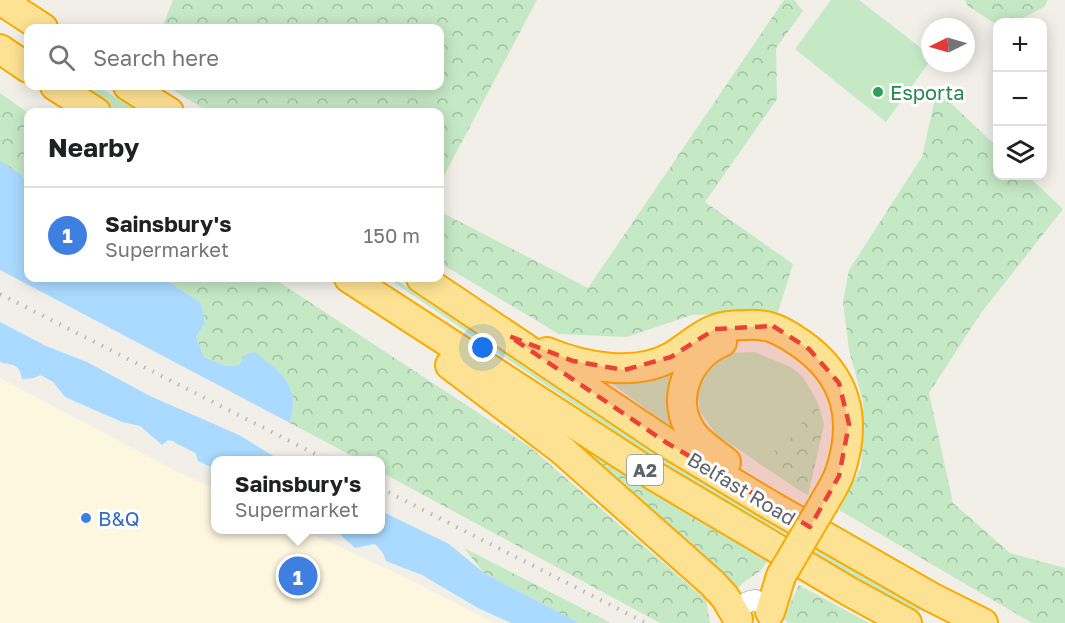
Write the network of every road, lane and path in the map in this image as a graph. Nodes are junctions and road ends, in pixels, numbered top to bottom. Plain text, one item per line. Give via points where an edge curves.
1 (0, 0) edge
2 (37, 24) edge
3 (0, 49) edge
4 (24, 65) edge
5 (61, 90) edge
6 (134, 90) edge
7 (90, 108) edge
8 (163, 108) edge
9 (356, 282) edge
10 (427, 282) edge
11 (508, 336) junction
12 (795, 340) junction
13 (770, 505) junction
14 (749, 617) edge
15 (906, 623) edge
16 (983, 623) edge

1 - 2 highway
3 - 4 highway
5 - 7 highway
6 - 8 highway
9 - 14 highway via 409,334 562,450
9 - 15 highway, Belfast Road / A2 via 656,477
10 - 11 highway, Belfast Road / A2
11 - 12 highway via 552,355 624,370 671,357 715,329 747,324 773,326
11 - 13 highway, Belfast Road / A2 via 667,443
12 - 13 highway via 729,339 711,346 691,368 681,397 682,411 698,440
12 - 14 highway, bridge via 809,349 839,384 849,424 846,448 839,476 824,503 780,578
13 - 16 highway, Belfast Road / A2

